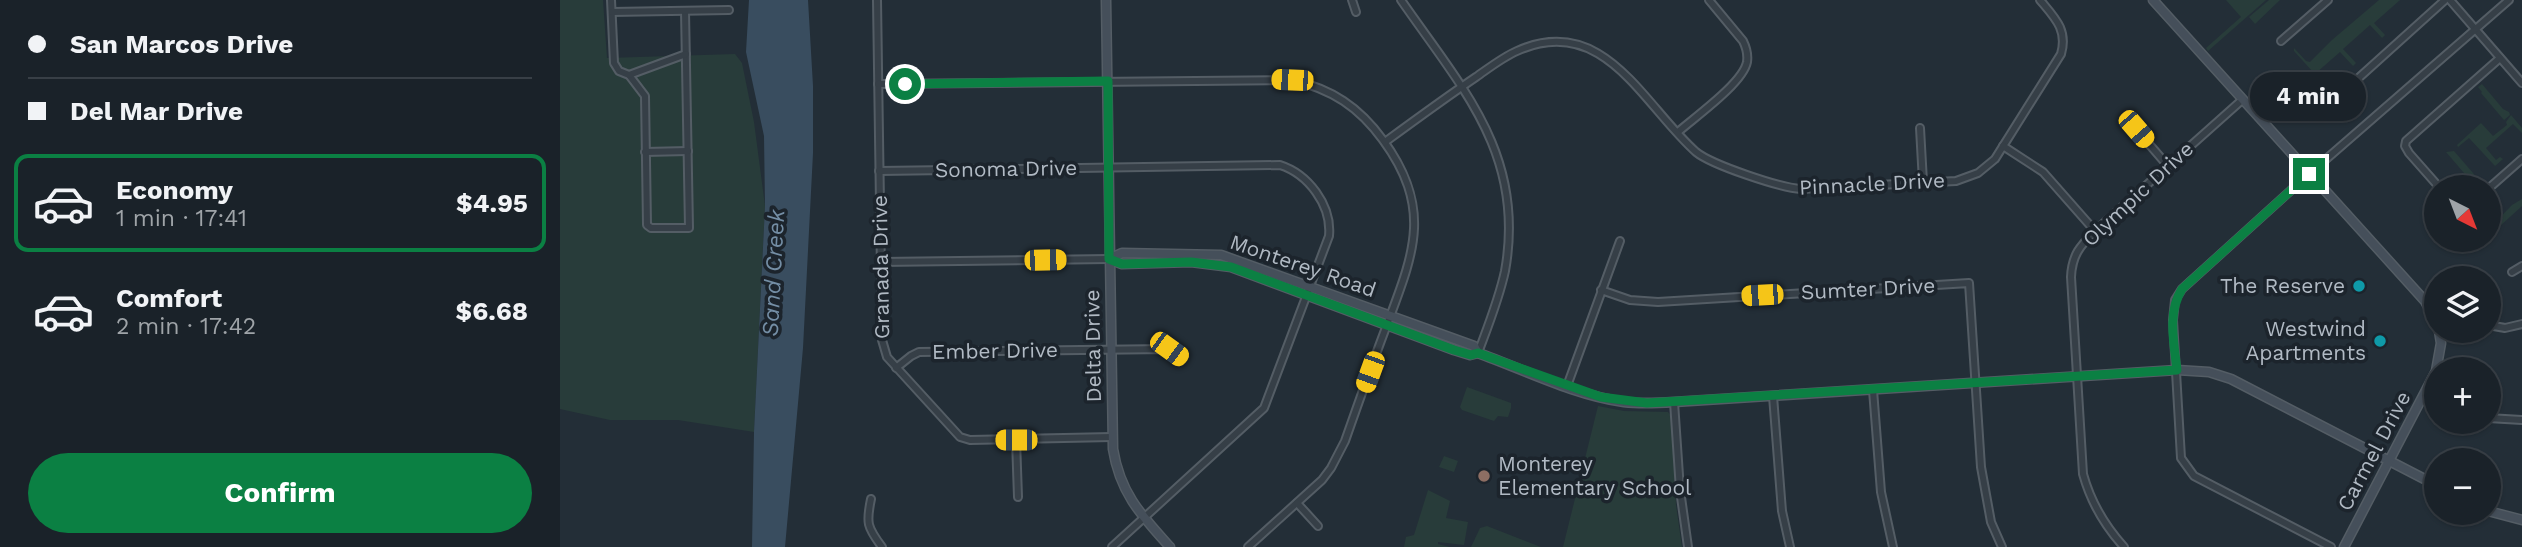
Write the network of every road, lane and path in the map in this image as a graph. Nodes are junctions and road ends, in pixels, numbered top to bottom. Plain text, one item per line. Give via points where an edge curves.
1 (611, 0) edge
2 (877, 0) edge
3 (1106, 0) edge
4 (1352, 0) edge
5 (1401, 0) edge
6 (1709, 0) edge
7 (2040, 0) edge
8 (2153, 0) edge
9 (2328, 0) edge
10 (2447, 0) edge
11 (2509, 0) edge
12 (729, 10) dead end
13 (685, 11) junction
14 (612, 12) junction
15 (1356, 12) dead end
16 (2476, 30) junction
17 (2281, 41) dead end
18 (686, 54) junction
19 (2500, 58) junction
20 (629, 75) junction
21 (1108, 81) junction
22 (2522, 83) edge
23 (878, 84) junction
24 (1462, 87) junction
25 (2242, 100) junction
26 (2333, 101) dead end
27 (1920, 128) dead end
28 (2136, 129) dead end
29 (1678, 132) junction
30 (1385, 142) junction
31 (2004, 146) junction
32 (688, 151) junction
33 (645, 152) junction
34 (2522, 159) edge
35 (2168, 166) junction
36 (1108, 167) junction
37 (879, 170) junction
38 (2309, 174) junction
39 (2428, 175) edge
40 (2501, 178) edge
41 (1923, 182) junction
42 (2095, 231) junction
43 (1620, 242) dead end
44 (1109, 259) junction
45 (881, 262) junction
46 (2522, 266) edge
47 (2512, 272) dead end
48 (1310, 285) junction
49 (1601, 290) junction
50 (1306, 296) junction
51 (2424, 301) edge
52 (1391, 316) junction
53 (2522, 324) edge
54 (1386, 327) junction
55 (2501, 327) edge
56 (1111, 349) junction
57 (1478, 353) junction
58 (1181, 357) dead end
59 (897, 368) junction
60 (2177, 370) junction
61 (2077, 377) junction
62 (1976, 384) junction
63 (1567, 386) junction
64 (1873, 390) junction
65 (2424, 394) edge
66 (1773, 396) junction
67 (1674, 402) junction
68 (2501, 419) edge
69 (2522, 421) edge
70 (1112, 437) junction
71 (1016, 440) junction
72 (2389, 461) junction
73 (2424, 479) edge
74 (1018, 497) dead end
75 (871, 499) dead end
76 (1297, 503) junction
77 (2501, 514) edge
78 (1144, 518) junction
79 (2522, 520) edge
80 (1318, 526) dead end
81 (882, 547) edge
82 (1112, 547) edge
83 (1170, 547) edge
84 (1248, 547) edge
85 (1688, 547) edge
86 (1790, 547) edge
87 (1893, 547) edge
88 (2002, 547) edge
89 (2124, 547) edge
90 (2331, 547) edge
91 (2344, 547) edge

1 - 14 street
2 - 23 street, Granada Drive
3 - 21 street, Delta Drive
4 - 15 street
5 - 24 street
6 - 29 street via 1743,41 1747,63 1736,81
7 - 31 street, Pinnacle Drive via 2060,23 2064,44
8 - 25 street
9 - 17 street
10 - 16 street
10 - 26 street
11 - 16 street
12 - 13 street
13 - 14 street
13 - 18 street
14 - 20 street via 614,63
16 - 19 street
16 - 38 street
18 - 20 street
18 - 32 street
19 - 22 street
19 - 39 street via 2406,141 2409,153
20 - 33 street via 645,96
21 - 23 street
21 - 30 street via 1292,80 1332,92 1347,102
21 - 36 street, Delta Drive
23 - 37 street, Granada Drive
24 - 29 street, Pinnacle Drive via 1516,51 1562,42 1579,45 1618,66
24 - 30 street, Pinnacle Drive
24 - 57 street via 1498,154 1510,217 1502,282
25 - 35 street, Olympic Drive
25 - 38 street
27 - 41 street
28 - 35 street
29 - 41 street, Pinnacle Drive via 1704,158 1791,189
30 - 52 street via 1409,187 1415,222 1410,265
31 - 41 street, Pinnacle Drive via 1987,167 1969,177
31 - 42 street via 2043,172
32 - 33 street
32 - 33 street via 688,228 647,225
34 - 40 street
35 - 42 street, Olympic Drive
36 - 37 street, Sonoma Drive
36 - 44 street, Delta Drive
36 - 48 street, Sonoma Drive via 1280,165 1298,173 1320,200 1330,227
37 - 45 street, Granada Drive
38 - 51 street
38 - 60 street via 2182,289 2173,310
42 - 61 street, Olympic Drive via 2080,246 2071,266
43 - 49 street
44 - 45 street, Monterey Road
44 - 48 street, Monterey Road via 1122,253 1221,255
44 - 50 street, Monterey Road via 1122,264 1231,267
44 - 56 street, Delta Drive
45 - 59 street, Granada Drive via 883,348
46 - 47 street
48 - 50 street, Sonoma Drive
48 - 52 street, Monterey Road
49 - 62 street, Sumter Drive via 1630,300 1658,302 1969,283
49 - 63 street
50 - 54 street, Monterey Road
50 - 78 street, Sonoma Drive via 1264,408
52 - 54 street
52 - 57 street, Monterey Road via 1474,346
53 - 55 street
54 - 57 street, Monterey Road via 1471,355
54 - 76 street via 1338,457
56 - 58 street, Ember Drive via 1169,349
56 - 59 street, Ember Drive via 919,352
56 - 70 street, Delta Drive
57 - 63 street, Monterey Road
59 - 71 street, Granada Drive via 960,437
60 - 61 street, Monterey Road
60 - 72 street, Monterey Road via 2231,379
60 - 90 street via 2181,458 2186,467
61 - 62 street, Monterey Road
61 - 89 street, Olympic Drive via 2083,474 2103,523
62 - 64 street, Monterey Road
62 - 88 street via 1984,487
63 - 67 street, Monterey Road via 1625,402
64 - 66 street, Monterey Road
64 - 87 street via 1881,492
65 - 72 street, Carmel Drive
66 - 67 street, Monterey Road
66 - 86 street
67 - 85 street
68 - 69 street
70 - 71 street, Granada Drive
70 - 78 street, Delta Drive via 1119,479
71 - 74 street
72 - 73 street, Monterey Road
72 - 91 street, Carmel Drive
75 - 81 street via 867,521
76 - 80 street
76 - 84 street
77 - 79 street
78 - 82 street, Sonoma Drive
78 - 83 street, Delta Drive

